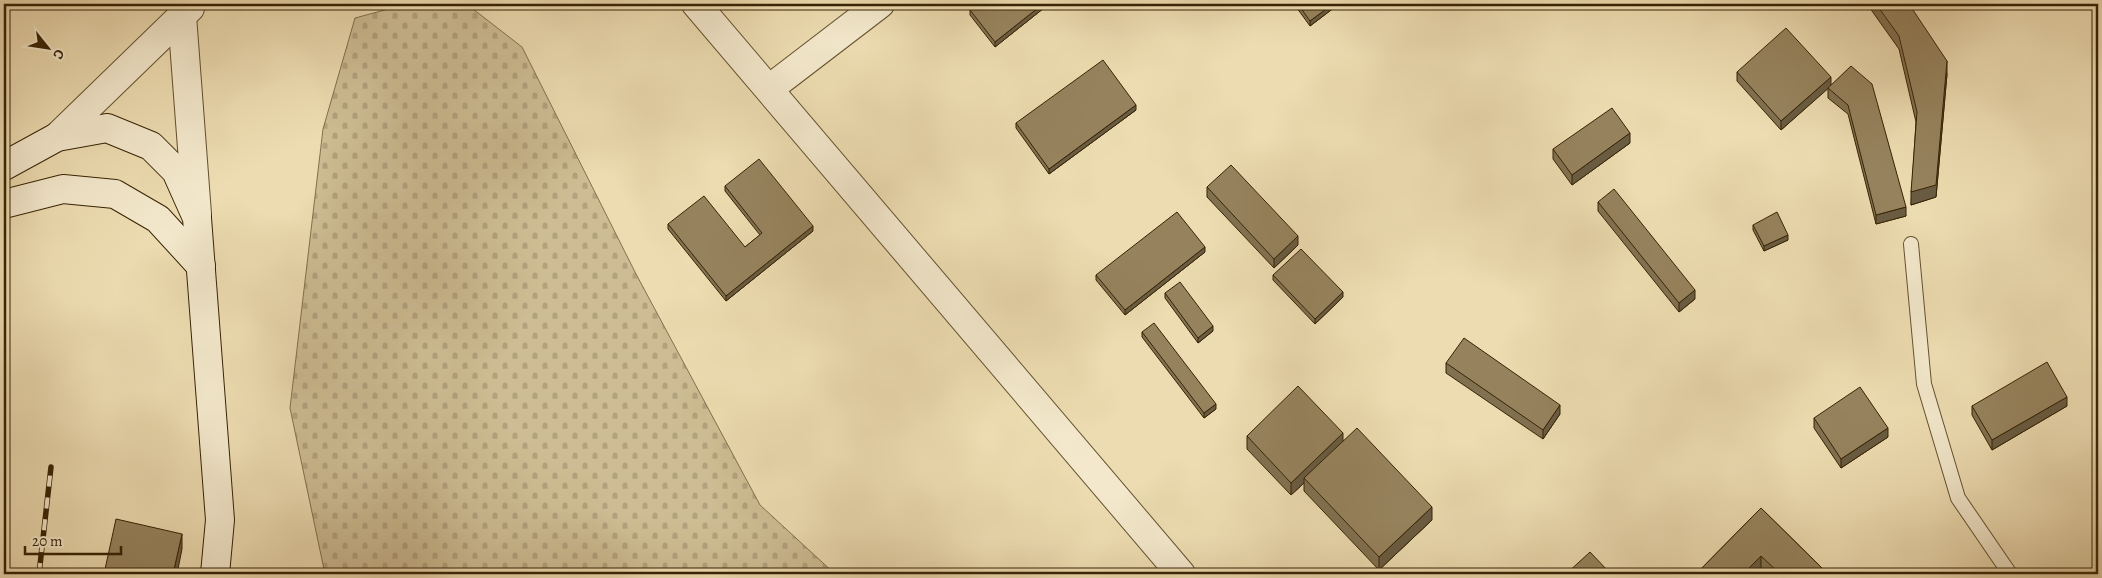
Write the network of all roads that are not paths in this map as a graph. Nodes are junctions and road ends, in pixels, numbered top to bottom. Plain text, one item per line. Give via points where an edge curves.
1 (696, 4) edge
2 (880, 4) edge
3 (186, 8) edge
4 (769, 89) junction
5 (57, 137) junction
6 (4, 166) edge
7 (4, 204) edge
8 (197, 218) junction
9 (1911, 244) dead end
10 (201, 266) junction
11 (215, 574) edge
12 (1181, 574) edge
13 (2010, 574) edge

1 - 4 street
2 - 4 street
3 - 5 street
3 - 8 street
4 - 12 street
5 - 6 street
5 - 8 street via 107,128 151,146 176,171
7 - 10 street via 63,190 115,194 158,219
8 - 10 street
9 - 13 lane via 1924,384 1958,498
10 - 11 street via 220,520

